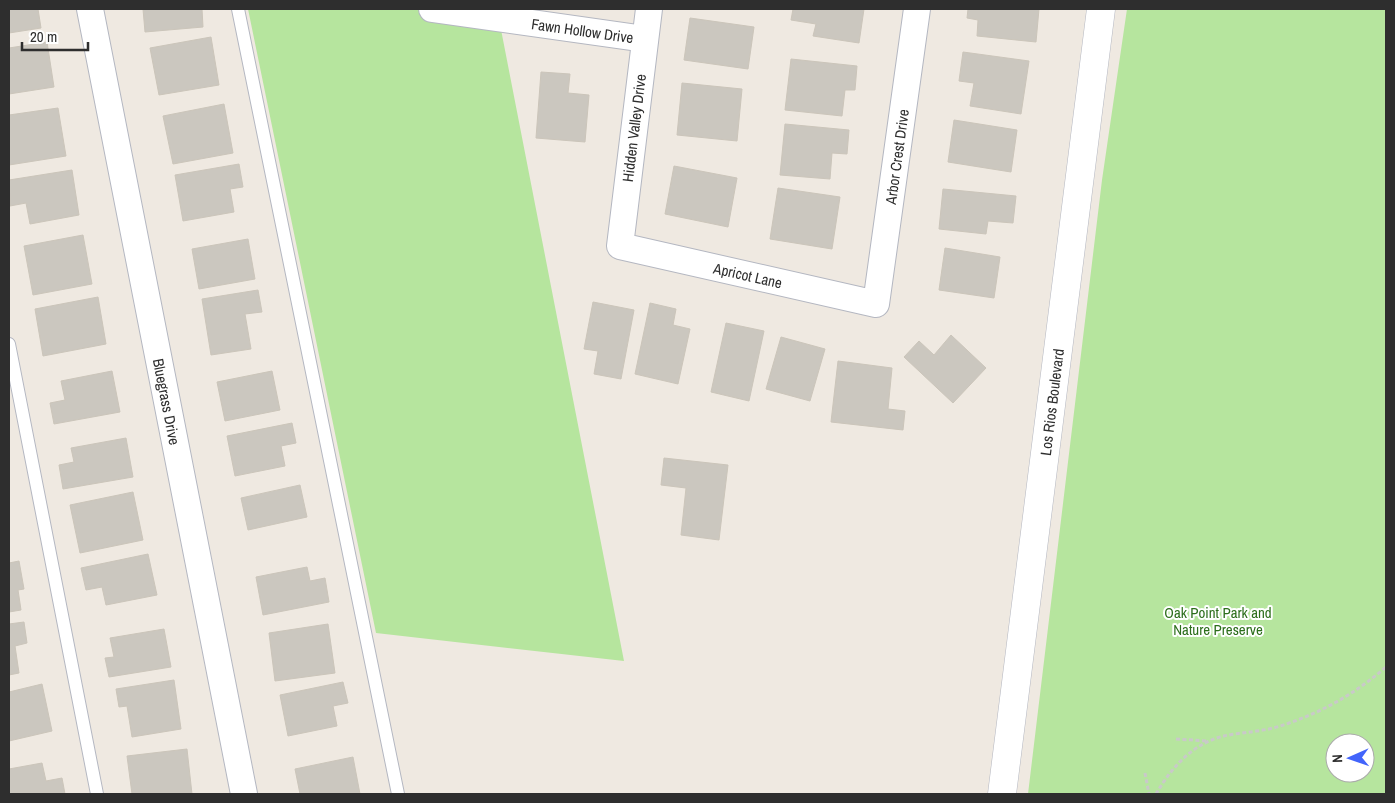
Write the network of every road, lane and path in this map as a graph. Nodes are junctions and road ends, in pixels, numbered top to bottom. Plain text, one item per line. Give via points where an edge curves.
1 (90, 9) edge
2 (238, 9) edge
3 (432, 9) edge
4 (649, 9) edge
5 (917, 9) edge
6 (1101, 9) edge
7 (645, 38) junction
8 (620, 246) joint
9 (876, 304) joint
10 (9, 344) edge
11 (1386, 668) edge
12 (1176, 739) dead end
13 (1208, 742) junction
14 (1145, 772) dead end
15 (97, 794) edge
16 (244, 794) edge
17 (398, 794) edge
18 (1002, 794) edge
19 (1149, 794) edge
20 (1156, 794) edge

1 - 16 street, Bluegrass Drive
2 - 17 lane
3 - 7 street, Fawn Hollow Drive
4 - 7 street, Hidden Valley Drive
5 - 9 street, Arbor Crest Drive
6 - 18 street, Los Rios Boulevard
7 - 8 street, Hidden Valley Drive
8 - 9 street, Apricot Lane
10 - 15 lane
11 - 13 path via 1352,693 1300,719
12 - 13 path
13 - 20 path via 1183,758
14 - 19 path

